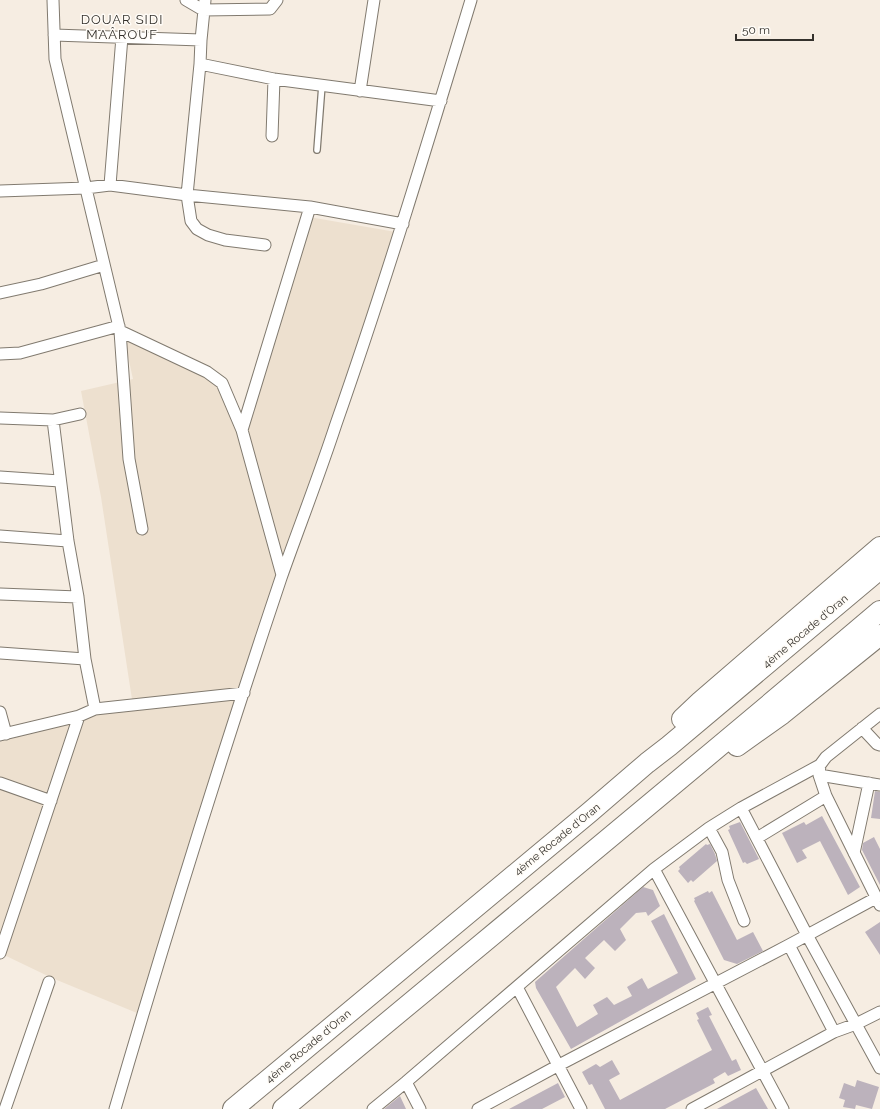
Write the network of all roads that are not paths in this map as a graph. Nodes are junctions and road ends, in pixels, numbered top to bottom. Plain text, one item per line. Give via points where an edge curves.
1 (53, 0) edge
2 (186, 0) edge
3 (277, 0) edge
4 (374, 0) edge
5 (471, 0) edge
6 (204, 5) edge
7 (54, 35) junction
8 (122, 37) junction
9 (201, 40) junction
10 (200, 64) junction
11 (274, 78) junction
12 (322, 85) junction
13 (360, 91) junction
14 (441, 101) junction
15 (272, 136) dead end
16 (317, 150) dead end
17 (110, 185) junction
18 (86, 188) junction
19 (0, 191) edge
20 (187, 195) junction
21 (310, 207) junction
22 (403, 224) junction
23 (265, 244) dead end
24 (104, 265) junction
25 (0, 293) edge
26 (119, 328) junction
27 (0, 354) edge
28 (80, 414) dead end
29 (0, 418) edge
30 (53, 420) junction
31 (242, 430) junction
32 (0, 477) edge
33 (60, 481) junction
34 (142, 529) dead end
35 (0, 536) edge
36 (68, 541) junction
37 (880, 547) edge
38 (880, 569) edge
39 (282, 575) junction
40 (0, 594) edge
41 (78, 597) junction
42 (880, 611) edge
43 (880, 635) edge
44 (0, 653) edge
45 (85, 659) junction
46 (244, 693) junction
47 (95, 709) junction
48 (0, 712) edge
49 (880, 714) edge
50 (79, 716) junction
51 (862, 728) junction
52 (3, 734) edge
53 (880, 745) edge
54 (819, 770) junction
55 (0, 782) edge
56 (874, 784) edge
57 (663, 794) junction
58 (826, 796) junction
59 (51, 801) junction
60 (741, 808) junction
61 (590, 812) junction
62 (709, 828) junction
63 (756, 838) junction
64 (854, 853) junction
65 (654, 869) junction
66 (878, 901) edge
67 (744, 921) dead end
68 (807, 935) junction
69 (790, 945) junction
70 (0, 953) edge
71 (49, 982) dead end
72 (716, 983) junction
73 (517, 988) junction
74 (880, 1012) edge
75 (856, 1024) junction
76 (834, 1032) junction
77 (559, 1065) junction
78 (880, 1068) edge
79 (763, 1071) junction
80 (406, 1082) junction
81 (579, 1108) edge
82 (5, 1109) edge
83 (115, 1109) edge
84 (233, 1109) edge
85 (283, 1109) edge
86 (373, 1109) edge
87 (420, 1109) edge
88 (478, 1109) edge
89 (693, 1109) edge
90 (783, 1109) edge

1 - 7 street
2 - 6 street
3 - 6 street via 270,9
4 - 13 street
5 - 14 street
6 - 9 street
7 - 8 street
7 - 18 street via 55,59
8 - 9 street
8 - 17 street
9 - 10 street
10 - 11 street
10 - 20 street
11 - 12 street
11 - 15 street
12 - 13 street
12 - 16 lane
13 - 14 street
14 - 22 street
17 - 18 street
17 - 20 street
18 - 19 street
18 - 24 street
20 - 21 street
20 - 23 street via 191,221 197,229 225,240
21 - 22 street
21 - 31 street
22 - 39 street
24 - 25 street
24 - 26 street
26 - 27 street via 20,353
26 - 31 street via 207,372 222,383
26 - 34 street via 129,459
28 - 30 street
29 - 30 street
30 - 33 street
31 - 39 street
32 - 33 street
33 - 36 street
35 - 36 street
36 - 41 street
37 - 61 highway via 701,701 638,761
38 - 61 highway, 4ème Rocade d'Oran
39 - 46 street
40 - 41 street
41 - 45 street
42 - 57 highway
43 - 57 highway via 782,714
44 - 45 street
45 - 47 street
46 - 47 street
46 - 83 street via 187,870
47 - 50 street
48 - 52 street
49 - 51 street
50 - 52 street
50 - 59 street
51 - 53 street
51 - 54 street via 826,757
54 - 56 street
54 - 58 street
54 - 60 street
55 - 59 street
56 - 64 street
57 - 85 highway
58 - 63 street
58 - 64 street
59 - 70 street
60 - 62 street
60 - 63 street
61 - 84 highway, 4ème Rocade d'Oran
62 - 65 street
62 - 67 street via 722,852 728,880
63 - 68 street
64 - 66 street
65 - 72 street
65 - 73 street
66 - 68 street
68 - 69 street
68 - 75 street
69 - 72 street
69 - 76 street
71 - 82 street
72 - 77 street
72 - 79 street
73 - 77 street
73 - 80 street
74 - 75 street
75 - 76 street
75 - 78 street
76 - 79 street
77 - 81 street
77 - 88 street
79 - 89 street
79 - 90 street
80 - 86 street
80 - 87 street

